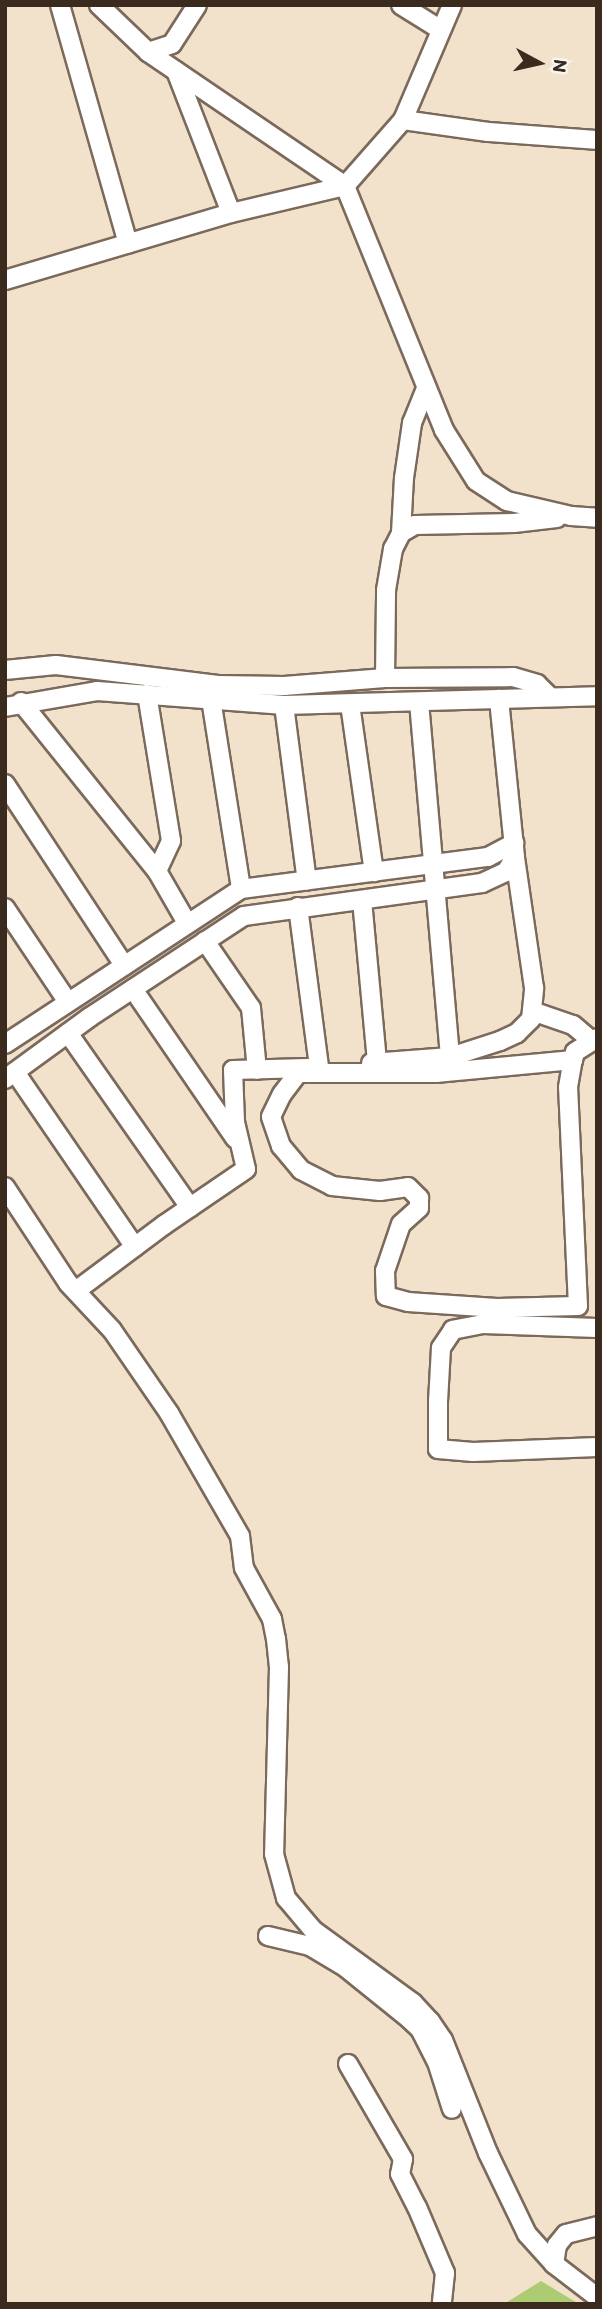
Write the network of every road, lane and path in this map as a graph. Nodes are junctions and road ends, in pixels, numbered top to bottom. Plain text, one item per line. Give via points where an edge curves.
1 (60, 5) edge
2 (99, 5) edge
3 (197, 5) edge
4 (401, 5) edge
5 (452, 5) edge
6 (441, 30) junction
7 (148, 52) junction
8 (176, 71) junction
9 (403, 120) junction
10 (597, 140) edge
11 (345, 186) junction
12 (231, 214) junction
13 (128, 244) junction
14 (5, 280) edge
15 (426, 388) junction
16 (571, 516) junction
17 (597, 518) edge
18 (401, 533) junction
19 (5, 670) edge
20 (385, 678) junction
21 (147, 694) junction
22 (597, 696) edge
23 (550, 697) junction
24 (211, 699) junction
25 (499, 699) junction
26 (419, 702) junction
27 (350, 704) junction
28 (13, 705) edge
29 (284, 705) junction
30 (5, 784) edge
31 (515, 850) junction
32 (434, 865) junction
33 (157, 870) junction
34 (374, 872) junction
35 (307, 881) junction
36 (241, 889) junction
37 (436, 889) junction
38 (362, 900) junction
39 (298, 907) junction
40 (5, 908) edge
41 (187, 923) junction
42 (205, 942) junction
43 (124, 965) junction
44 (133, 989) junction
45 (68, 1002) junction
46 (532, 1011) junction
47 (68, 1033) junction
48 (8, 1037) edge
49 (594, 1039) edge
50 (450, 1057) junction
51 (573, 1060) junction
52 (377, 1062) junction
53 (318, 1067) junction
54 (257, 1070) junction
55 (10, 1076) edge
56 (241, 1146) junction
57 (5, 1187) edge
58 (190, 1207) junction
59 (135, 1247) junction
60 (77, 1290) junction
61 (597, 1328) edge
62 (597, 1447) edge
63 (268, 1936) dead end
64 (348, 2064) dead end
65 (452, 2109) dead end
66 (597, 2226) edge
67 (554, 2264) junction
68 (597, 2297) edge
69 (442, 2304) edge

1 - 13 street
2 - 7 street
3 - 7 street via 172,44
4 - 6 street
5 - 6 street
6 - 9 street
7 - 8 street
8 - 11 street
8 - 12 street
9 - 10 street
9 - 11 street
11 - 12 street
11 - 15 street
12 - 13 street
13 - 14 street
15 - 16 street via 444,430 475,481 507,501
15 - 18 street via 412,423
16 - 17 street
16 - 18 street via 514,523 415,525
18 - 20 street via 393,549 386,590
19 - 20 street via 56,665 218,685 284,686
20 - 23 street via 513,677 537,684
21 - 24 street
21 - 28 street via 97,691
21 - 33 street via 170,841
22 - 23 street
23 - 25 street
24 - 29 street
24 - 36 street
25 - 26 street
25 - 31 street
26 - 27 street
26 - 32 street
27 - 29 street
27 - 34 street
28 - 33 street
29 - 35 street
30 - 43 street
31 - 32 street
31 - 37 street via 506,872 482,883
31 - 46 street via 534,988
32 - 34 street
32 - 37 street
33 - 41 street
34 - 35 street
35 - 36 street
36 - 41 street
37 - 38 street
37 - 50 street
38 - 39 street
38 - 52 street
39 - 42 street via 244,916
39 - 53 street
40 - 45 street
41 - 43 street
42 - 44 street
42 - 54 street via 251,1008
43 - 45 street
44 - 47 street
44 - 56 street
45 - 48 street
46 - 49 street via 573,1025
46 - 50 street via 531,1019 517,1033
47 - 55 street
47 - 58 street
49 - 51 street via 575,1052
50 - 52 street
51 - 51 street via 569,1087 578,1306 497,1308 408,1302 386,1296 385,1271 401,1224 419,1208 419,1198 408,1186 380,1191 332,1186 301,1170 281,1146 271,1117 298,1073 436,1073
52 - 53 street
53 - 54 street
54 - 56 street via 233,1070
55 - 59 street
56 - 58 street via 246,1169
57 - 60 street
58 - 59 street
59 - 60 street
60 - 67 street via 112,1330 162,1403 229,1512 240,1535 244,1568 272,1619 279,1667 274,1854 286,1898 313,1930 413,2003 430,2021 443,2040 527,2234
61 - 62 street via 483,1324 453,1330 441,1348 438,1449
63 - 65 street via 310,1946 406,2015 420,2029 437,2062
64 - 69 street via 403,2159 400,2174 445,2273
66 - 67 street via 566,2234 557,2245
67 - 68 street

